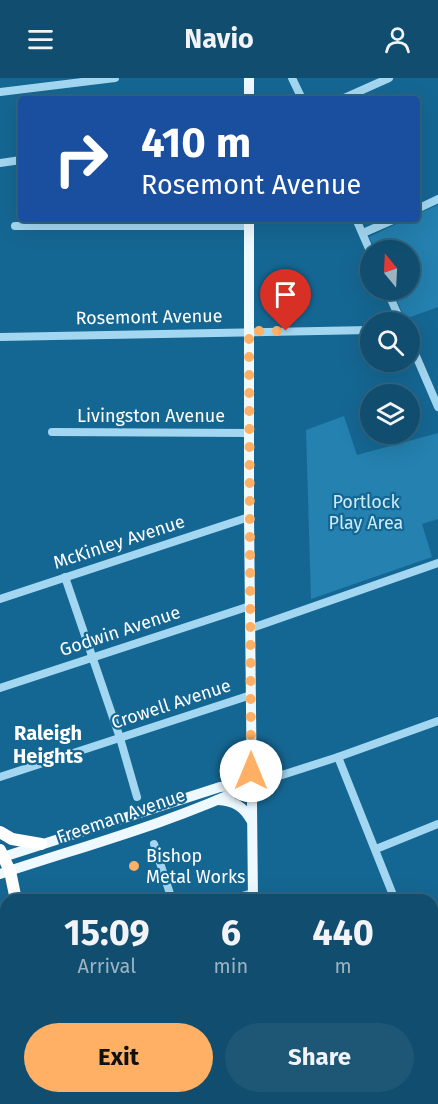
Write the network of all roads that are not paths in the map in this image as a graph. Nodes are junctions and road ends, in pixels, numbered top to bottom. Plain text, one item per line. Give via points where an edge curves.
1 (115, 78) edge
2 (249, 78) edge
3 (292, 78) edge
4 (389, 78) edge
5 (0, 92) edge
6 (249, 96) edge
7 (301, 96) edge
8 (349, 96) edge
9 (18, 160) edge
10 (0, 163) edge
11 (438, 199) edge
12 (420, 208) edge
13 (250, 222) edge
14 (358, 222) edge
15 (388, 222) edge
16 (15, 226) dead end
17 (363, 233) junction
18 (366, 240) edge
19 (360, 330) edge
20 (249, 331) junction
21 (0, 337) edge
22 (420, 365) edge
23 (438, 407) edge
24 (52, 432) dead end
25 (250, 433) junction
26 (249, 517) junction
27 (438, 562) edge
28 (65, 577) junction
29 (0, 599) edge
30 (250, 606) junction
31 (249, 628) junction
32 (92, 657) junction
33 (0, 688) edge
34 (250, 695) junction
35 (438, 721) edge
36 (120, 738) junction
37 (338, 757) junction
38 (0, 777) edge
39 (251, 785) junction
40 (137, 797) dead end
41 (218, 800) junction
42 (251, 821) junction
43 (438, 824) edge
44 (0, 832) edge
45 (41, 844) junction
46 (154, 844) dead end
47 (376, 849) junction
48 (1, 855) edge
49 (5, 872) edge
50 (14, 894) edge
51 (170, 894) edge
52 (253, 894) edge
53 (393, 894) edge

1 - 5 street
2 - 6 main road
3 - 7 street
4 - 8 street
9 - 10 street
11 - 12 street
13 - 16 street
13 - 20 main road
14 - 17 street
15 - 17 street
17 - 18 street
19 - 20 street, Rosemont Avenue
20 - 21 street, Rosemont Avenue
20 - 25 main road
22 - 23 street
24 - 25 street, Livingston Avenue
25 - 26 main road
26 - 28 street, McKinley Avenue
26 - 30 main road
27 - 31 street
28 - 29 street, McKinley Avenue
28 - 32 street
30 - 31 main road
30 - 32 street, Godwin Avenue
31 - 34 main road
32 - 33 street, Godwin Avenue
32 - 36 street
34 - 36 street, Crowell Avenue
34 - 39 main road
35 - 37 street, Freeman Avenue
36 - 38 street, Crowell Avenue
36 - 40 street
37 - 39 street, Freeman Avenue
37 - 47 street
39 - 41 main road, Freeman Avenue
39 - 42 main road
39 - 45 main road, Freeman Avenue via 220,787
41 - 42 main road via 239,805
41 - 49 main road, Freeman Avenue
42 - 52 main road
43 - 47 street
44 - 45 highway via 12,839
45 - 48 main road, Freeman Avenue
46 - 51 street
47 - 53 street
48 - 49 highway
49 - 50 highway

